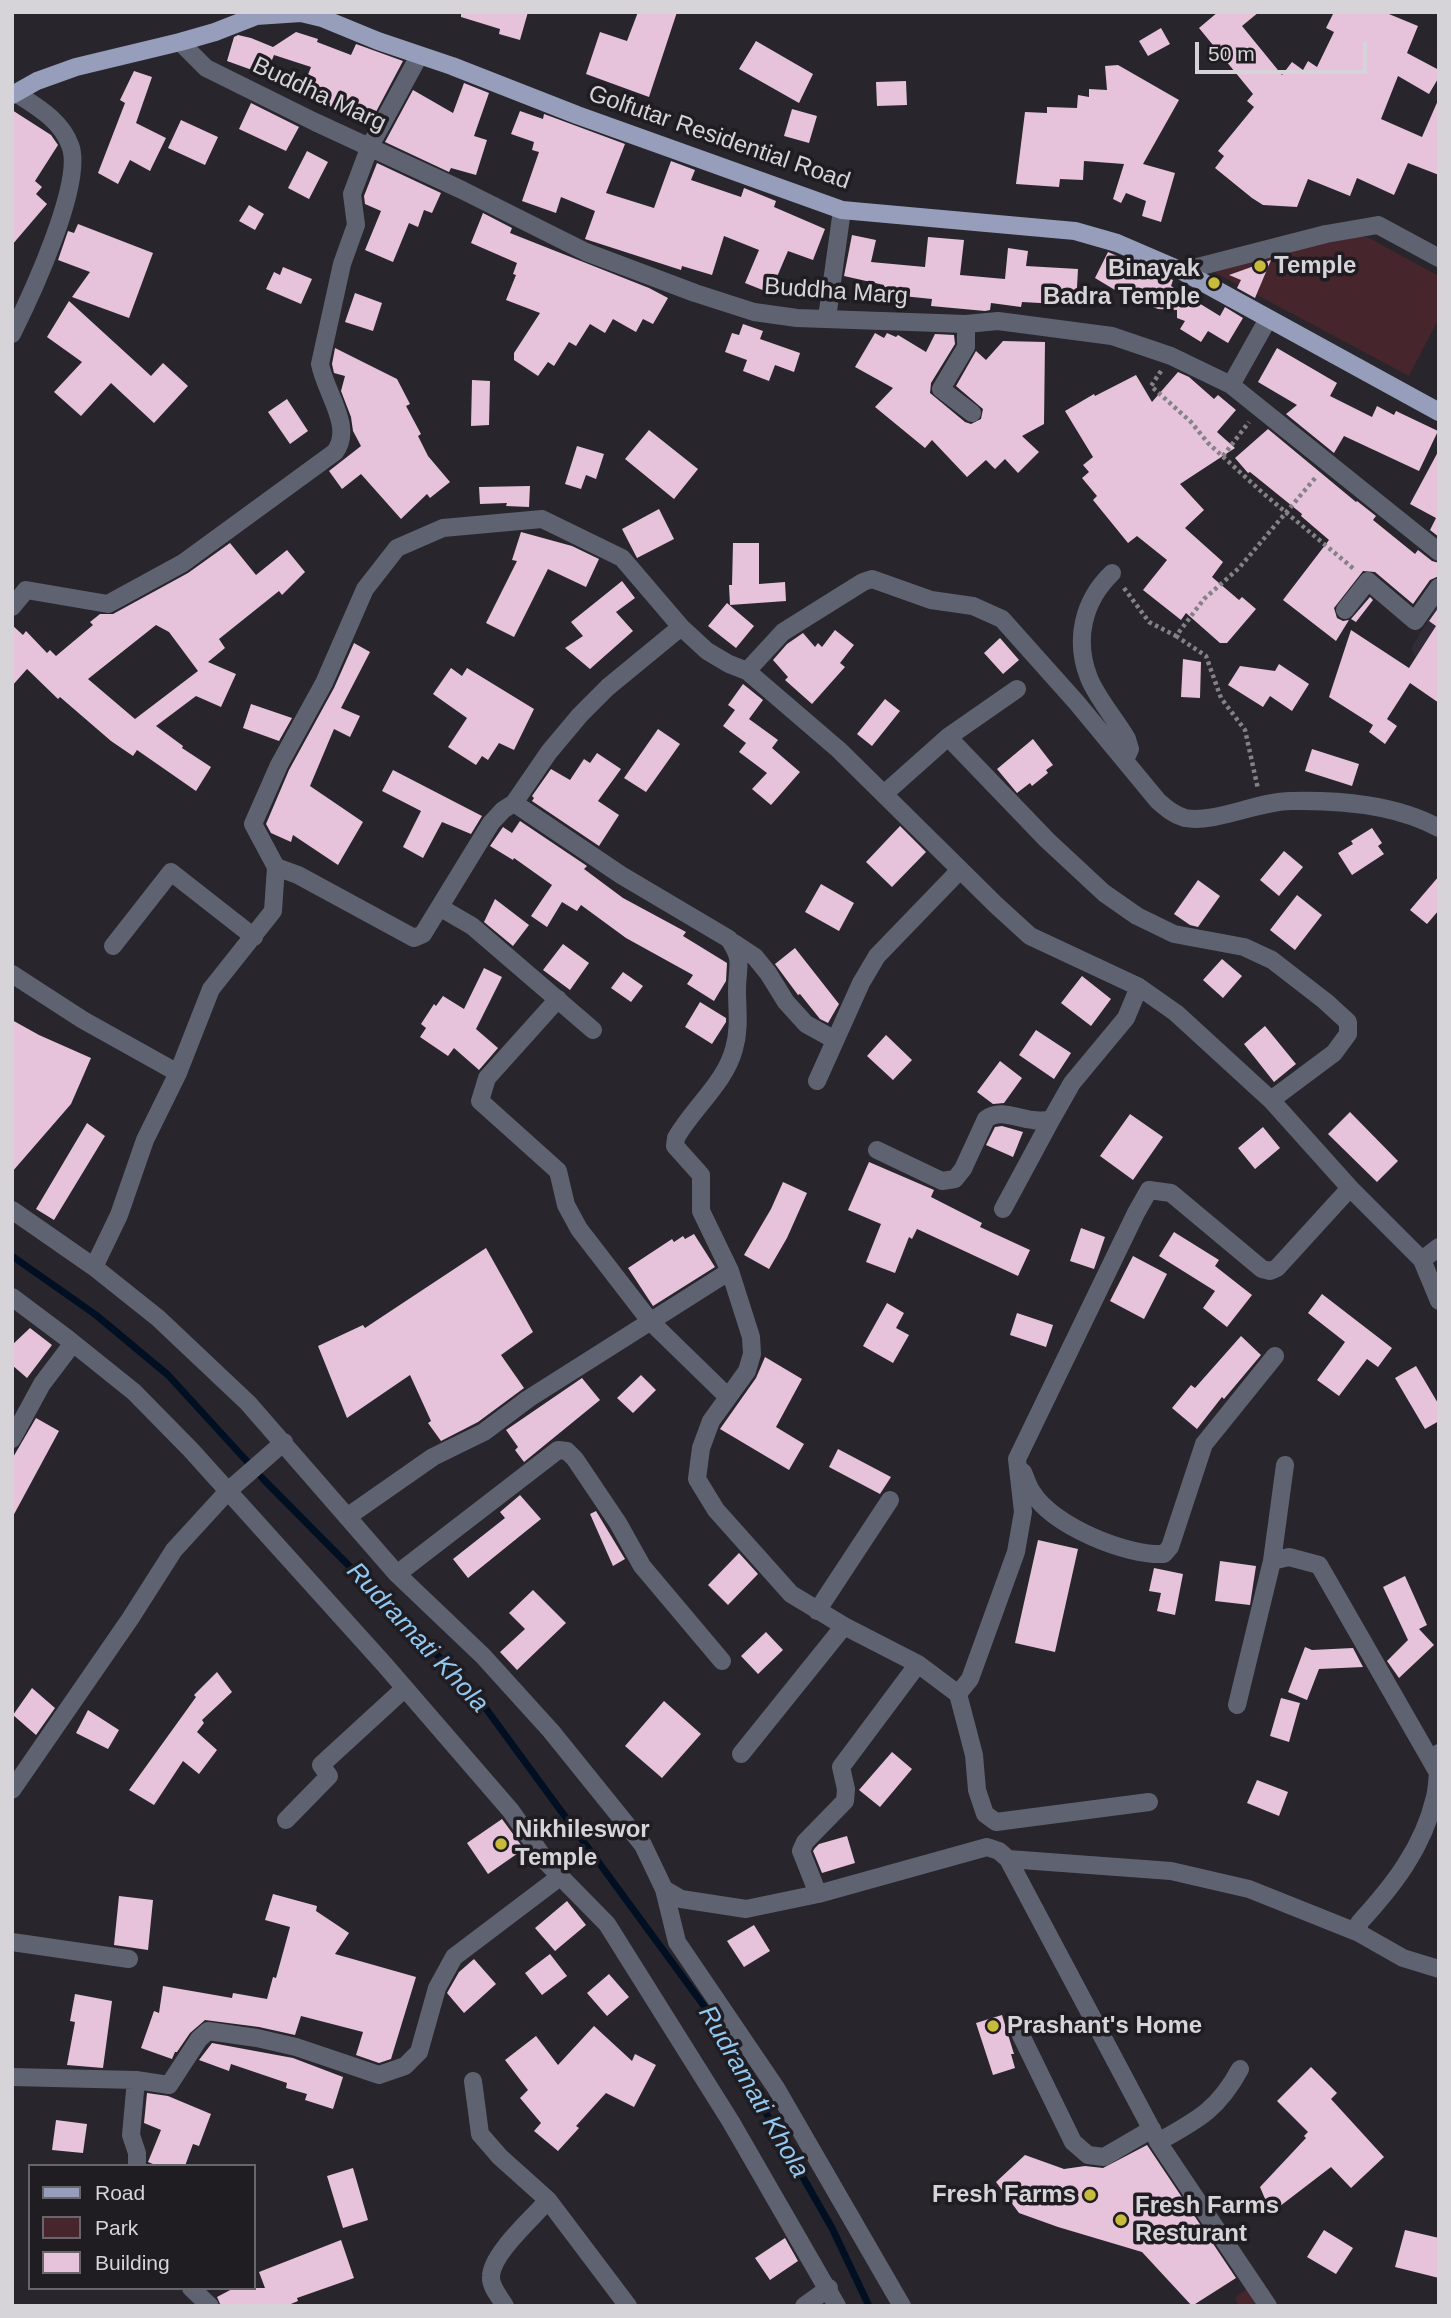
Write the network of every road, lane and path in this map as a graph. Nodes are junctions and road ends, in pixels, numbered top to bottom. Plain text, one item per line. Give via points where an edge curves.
1 (180, 43) junction
2 (419, 56) junction
3 (14, 94) edge
4 (370, 146) junction
5 (842, 209) junction
6 (1439, 258) edge
7 (1182, 271) junction
8 (827, 318) junction
9 (1268, 319) junction
10 (966, 324) junction
11 (12, 334) edge
12 (1171, 356) junction
13 (1231, 385) junction
14 (1260, 407) junction
15 (1439, 412) edge
16 (972, 413) dead end
17 (1223, 456) junction
18 (1327, 462) junction
19 (1287, 513) junction
20 (1439, 552) edge
21 (1112, 573) joint
22 (1368, 581) junction
23 (1439, 587) edge
24 (12, 607) edge
25 (1345, 610) dead end
26 (681, 626) junction
27 (1176, 636) junction
28 (747, 671) junction
29 (1017, 689) dead end
30 (948, 737) junction
31 (1125, 760) junction
32 (884, 794) junction
33 (514, 803) junction
34 (1261, 803) junction
35 (1439, 828) edge
36 (276, 867) junction
37 (960, 870) junction
38 (441, 908) junction
39 (254, 937) junction
40 (729, 939) junction
41 (113, 946) dead end
42 (12, 974) edge
43 (1139, 987) junction
44 (558, 999) junction
45 (593, 1030) dead end
46 (835, 1040) junction
47 (178, 1073) junction
48 (817, 1082) dead end
49 (1271, 1100) junction
50 (1051, 1120) junction
51 (877, 1150) dead end
52 (1350, 1188) junction
53 (1003, 1209) dead end
54 (12, 1210) edge
55 (1439, 1247) edge
56 (1422, 1260) junction
57 (94, 1267) junction
58 (730, 1271) junction
59 (12, 1297) edge
60 (1439, 1301) edge
61 (650, 1321) junction
62 (73, 1343) junction
63 (1275, 1356) dead end
64 (728, 1397) junction
65 (12, 1439) edge
66 (284, 1442) junction
67 (1017, 1459) junction
68 (1285, 1465) dead end
69 (234, 1485) junction
70 (890, 1500) dead end
71 (347, 1517) junction
72 (1272, 1561) junction
73 (397, 1574) junction
74 (817, 1611) junction
75 (844, 1626) junction
76 (722, 1661) dead end
77 (918, 1664) junction
78 (405, 1688) junction
79 (958, 1694) junction
80 (1237, 1705) dead end
81 (741, 1754) dead end
82 (1438, 1762) edge
83 (12, 1790) edge
84 (1149, 1802) dead end
85 (286, 1819) dead end
86 (1008, 1859) junction
87 (561, 1877) junction
88 (664, 1889) junction
89 (818, 1894) junction
90 (1359, 1933) junction
91 (12, 1942) edge
92 (129, 1959) dead end
93 (1439, 1969) edge
94 (1017, 2027) dead end
95 (1240, 2070) dead end
96 (12, 2077) edge
97 (136, 2080) junction
98 (473, 2081) dead end
99 (1155, 2135) junction
100 (137, 2164) edge
101 (548, 2200) junction
102 (828, 2288) junction
103 (193, 2290) edge
104 (211, 2306) edge
105 (505, 2306) edge
106 (628, 2306) edge
107 (804, 2306) edge
108 (837, 2306) edge
109 (902, 2306) edge
110 (1268, 2306) edge

1 - 2 main road, Golfutar Residential Road via 256,16 301,13
1 - 3 main road, Golfutar Residential Road via 76,67
1 - 4 street, Buddha Marg via 206,68
2 - 4 street
2 - 5 main road, Golfutar Residential Road
3 - 11 street via 53,119 74,155 67,199
4 - 8 street, Buddha Marg via 586,252 671,284 754,312
4 - 24 street via 352,194 356,225 342,264 320,364 342,426 335,452 183,563 108,604 26,590
5 - 7 main road, Golfutar Residential Road via 1075,231
5 - 8 street
6 - 7 street via 1378,225
7 - 9 main road, Golfutar Residential Road
8 - 10 street, Buddha Marg
9 - 13 street
9 - 15 main road, Golfutar Residential Road
10 - 12 street, Buddha Marg via 998,321 1112,336
10 - 16 street via 966,346 941,389
12 - 13 street, Buddha Marg
12 - 17 path via 1151,386
13 - 14 street, Buddha Marg
14 - 17 path
14 - 18 street, Buddha Marg
17 - 19 path
18 - 19 path
18 - 20 street, Buddha Marg
19 - 22 path
19 - 27 path
21 - 27 path via 1149,622
21 - 31 street via 1092,596 1081,631 1089,679 1127,738 1130,749
22 - 23 street via 1415,621
22 - 25 street
26 - 28 street via 707,651
26 - 33 street via 580,715
26 - 36 street via 622,558 542,519 443,528 397,548 365,589 253,824
27 - 34 path via 1206,656 1221,698 1245,730
28 - 31 street via 783,632 863,582 879,580 930,600 973,606 1002,619
28 - 32 street
29 - 30 street
30 - 32 street
30 - 49 street via 1047,840 1137,916 1174,934 1244,947 1272,960 1348,1022 1348,1034 1334,1053
31 - 34 street via 1158,801 1186,818 1206,818
32 - 37 street
33 - 38 street via 491,823
33 - 40 street via 621,875
34 - 35 street via 1381,807
36 - 38 street via 414,938 423,934
36 - 39 street via 273,911
37 - 43 street via 1030,936
37 - 46 street via 877,956
38 - 44 street via 472,926
39 - 41 street via 170,872
39 - 47 street via 211,989
40 - 46 street via 755,957 806,1024
40 - 58 street via 740,956 734,1049 726,1068 683,1126 676,1146 701,1175 701,1211
42 - 47 street
43 - 49 street via 1176,1013
43 - 50 street via 1126,1018 1072,1083
44 - 45 street
44 - 61 street via 486,1078 480,1101 558,1171 566,1205 579,1229
46 - 48 street
47 - 57 street via 145,1140 119,1215
49 - 52 street
50 - 51 street via 991,1115 955,1179 942,1181
50 - 53 street
52 - 56 street
52 - 67 street via 1270,1271 1171,1193 1149,1190
54 - 57 street
55 - 56 street
56 - 60 street
57 - 66 street via 158,1318
58 - 61 street
58 - 64 street via 752,1354 747,1371
59 - 62 street
61 - 64 street
61 - 71 street via 484,1432 433,1457
62 - 65 street via 42,1384
62 - 69 street via 134,1392
63 - 67 street via 1204,1444 1164,1554 1152,1555 1104,1541 1063,1522 1033,1494
64 - 74 street via 711,1421 697,1479 716,1510 791,1594
66 - 69 street
66 - 71 street
67 - 79 street via 1023,1512 1016,1552 970,1679
68 - 72 street
69 - 78 street
69 - 83 street via 174,1549
70 - 74 street
71 - 73 street
72 - 80 street
72 - 82 street via 1289,1557 1319,1565
73 - 76 street via 558,1450 567,1451 642,1566
73 - 88 street via 483,1656 551,1731 643,1845
74 - 75 street
75 - 77 street
75 - 81 street
77 - 79 street
77 - 89 street via 841,1767 845,1801 801,1850
78 - 85 street via 321,1765 329,1776
78 - 87 street via 512,1811
79 - 84 street via 974,1755 977,1790 985,1814 996,1822
82 - 90 street via 1435,1796 1419,1843 1392,1886 1359,1923
86 - 89 street via 987,1847
86 - 90 street via 1171,1871 1249,1889
86 - 99 street
87 - 97 street via 454,1957 437,1988 419,2052 405,2066 379,2075 296,2047 208,2031 169,2085
87 - 102 street via 607,1924
88 - 89 street via 681,1899 746,1909
88 - 109 street via 677,1942 776,2088
90 - 93 street via 1404,1958
91 - 92 street
94 - 99 street via 1073,2142 1088,2155 1104,2157
95 - 99 street via 1210,2111
96 - 97 street
97 - 100 street via 131,2135
98 - 101 street via 480,2134
99 - 110 street
101 - 105 street via 496,2259 491,2277
101 - 106 street
102 - 107 street
102 - 108 street
103 - 104 street

